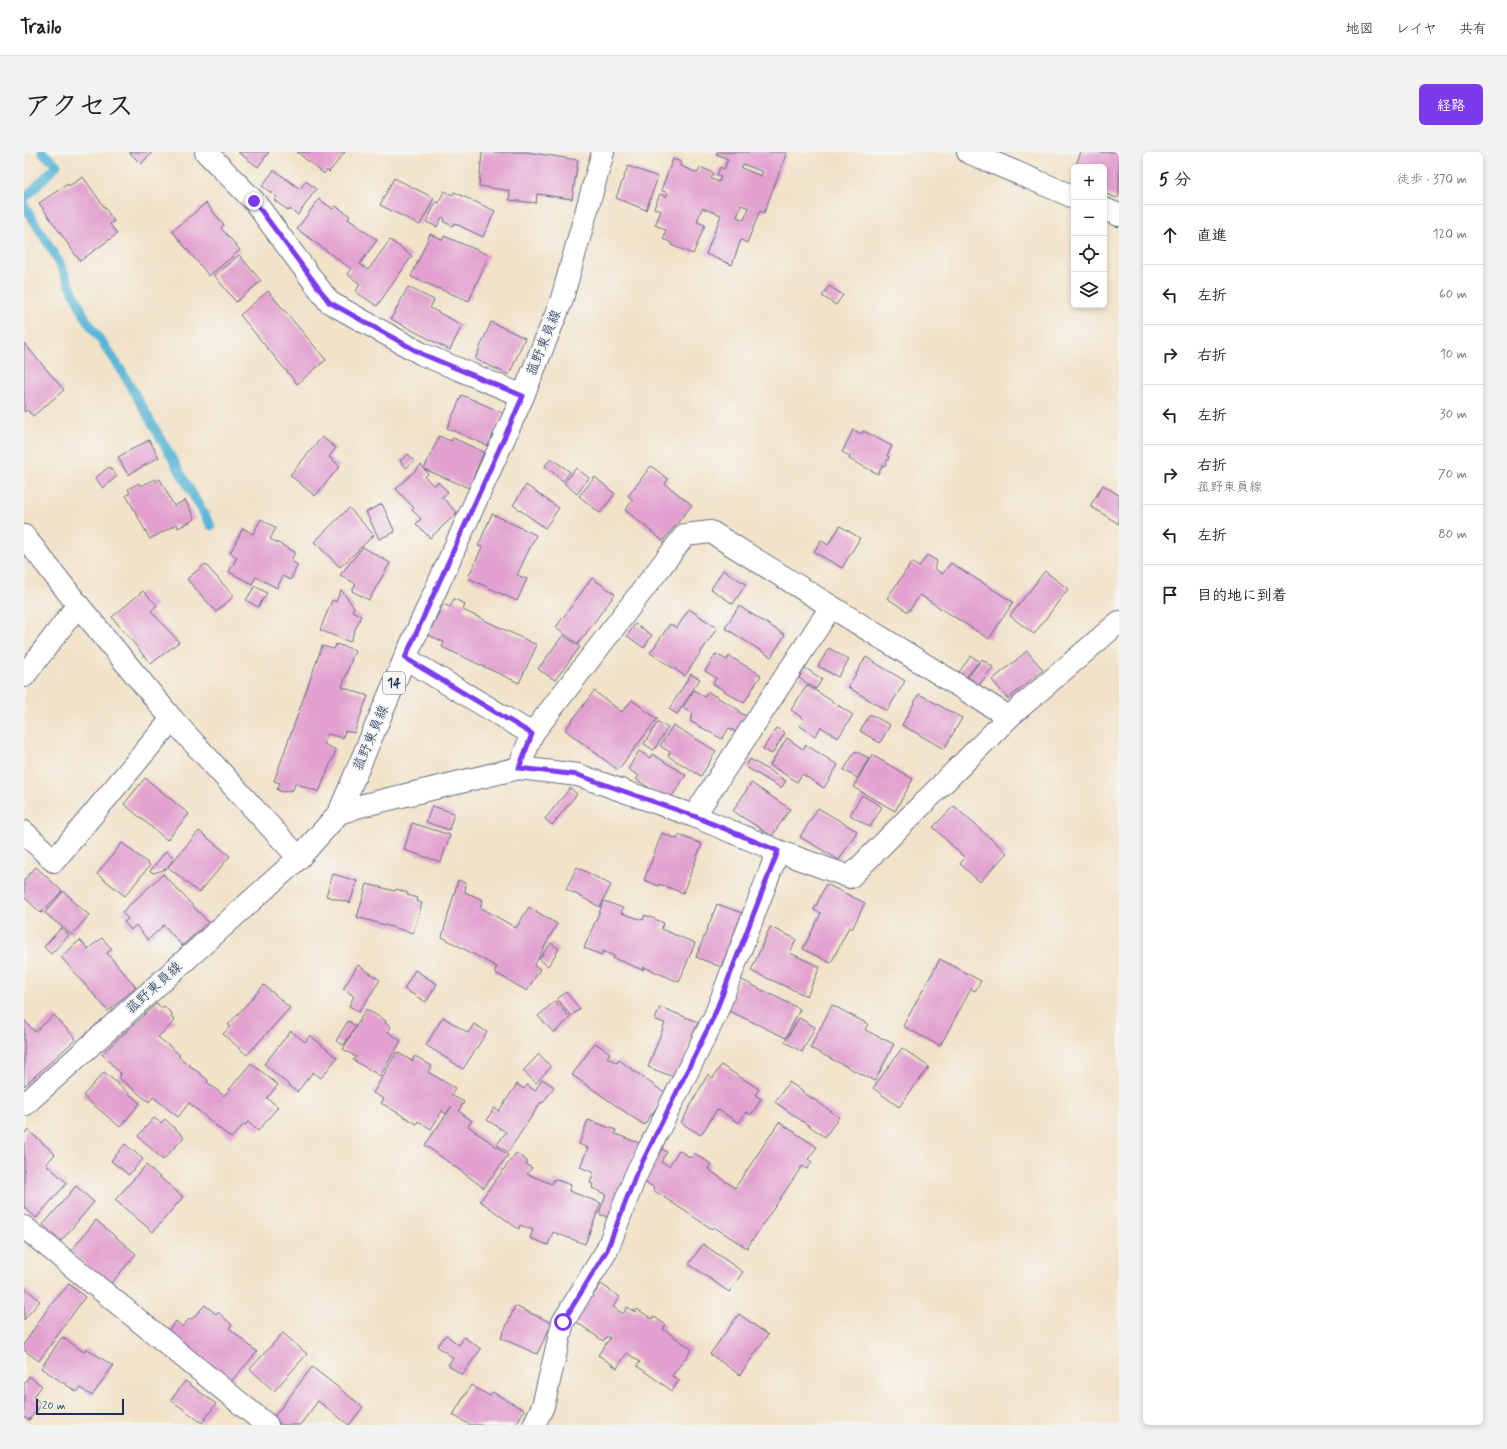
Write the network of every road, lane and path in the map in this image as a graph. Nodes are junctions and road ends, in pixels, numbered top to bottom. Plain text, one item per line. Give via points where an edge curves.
1 (206, 152) edge
2 (603, 152) edge
3 (968, 152) edge
4 (1071, 195) edge
5 (1107, 210) edge
6 (1119, 215) edge
7 (523, 396) junction
8 (24, 536) edge
9 (78, 605) junction
10 (831, 607) junction
11 (1119, 622) edge
12 (405, 658) junction
13 (24, 676) edge
14 (1009, 717) junction
15 (172, 718) junction
16 (532, 734) junction
17 (519, 768) junction
18 (339, 813) junction
19 (694, 816) junction
20 (24, 832) edge
21 (778, 851) junction
22 (299, 858) junction
23 (24, 1105) edge
24 (24, 1228) edge
25 (267, 1425) edge
26 (534, 1425) edge

1 - 7 street via 254,201 329,302 422,354
2 - 7 street, 菰野東員線 / 14 via 561,302
3 - 4 street
5 - 6 street
7 - 12 street, 菰野東員線 / 14
8 - 9 street
9 - 13 street
9 - 15 street
10 - 14 street
10 - 16 street via 711,532 686,535
10 - 19 street
11 - 14 street
12 - 16 street
12 - 18 street, 菰野東員線 / 14
14 - 21 street via 850,877
15 - 20 street via 54,861
15 - 22 street
16 - 17 street
17 - 18 street
17 - 19 street via 578,775
18 - 22 street, 菰野東員線 / 14
19 - 21 street
21 - 26 street via 714,1016 635,1177 607,1250 563,1322 543,1406
22 - 23 street, 菰野東員線 / 14
24 - 25 street

